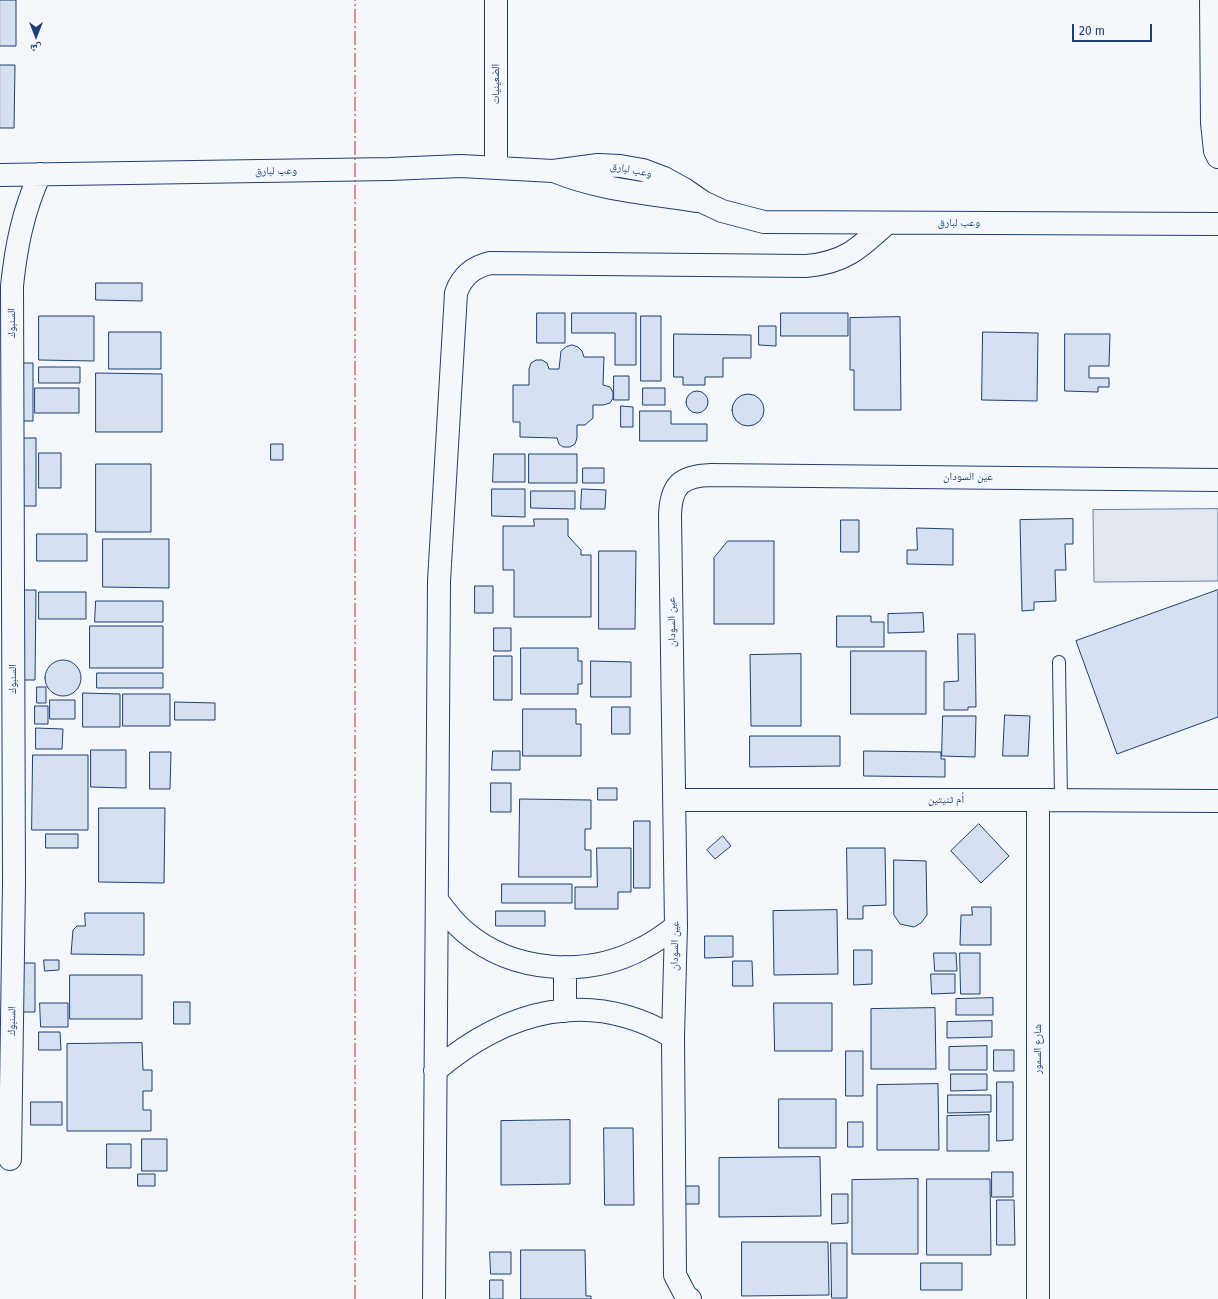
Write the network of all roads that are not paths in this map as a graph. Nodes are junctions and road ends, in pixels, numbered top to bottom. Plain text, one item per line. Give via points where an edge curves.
1 (496, 0) edge
2 (1211, 0) edge
3 (1218, 157) edge
4 (496, 167) junction
5 (40, 174) junction
6 (0, 175) edge
7 (887, 223) junction
8 (1218, 224) edge
9 (6, 286) edge
10 (6, 476) edge
11 (1218, 480) edge
12 (1059, 662) dead end
13 (675, 800) junction
14 (1038, 800) junction
15 (1061, 800) junction
16 (1218, 801) edge
17 (7, 882) edge
18 (437, 900) junction
19 (676, 926) junction
20 (565, 967) junction
21 (565, 1011) junction
22 (673, 1037) junction
23 (435, 1071) junction
24 (10, 1159) dead end
25 (434, 1299) edge
26 (690, 1299) edge
27 (1038, 1299) edge

1 - 4 street, الضعينيات
2 - 3 street via 1212,123
4 - 5 street, وعب لبارق
4 - 7 street, وعب لبارق via 553,171 596,185 703,202 722,211 764,222
5 - 6 street, وعب لبارق
5 - 9 street, السنبوك via 21,225
7 - 8 street, وعب لبارق
7 - 18 street via 851,254 822,265 490,263 472,270 459,284 456,294 439,581
9 - 10 street, السنبوك
10 - 17 street, السنبوك
11 - 13 street, عين السودان via 711,475 694,476 680,484 671,498 670,515
12 - 15 lane
13 - 14 street, أم ثنيتين
13 - 19 street, عين السودان
14 - 15 street, أم ثنيتين
14 - 27 street, شارع السمور
15 - 16 street, أم ثنيتين
17 - 24 street, السنبوك
18 - 20 street via 465,932 489,948 522,962
18 - 23 street
19 - 20 street via 643,949 624,957 585,966
19 - 22 street, عين السودان
20 - 21 street
21 - 22 street via 588,1010 625,1015 654,1026
21 - 23 street via 523,1019 495,1030 474,1041
22 - 26 street, عين السودان via 675,1275
23 - 25 street

